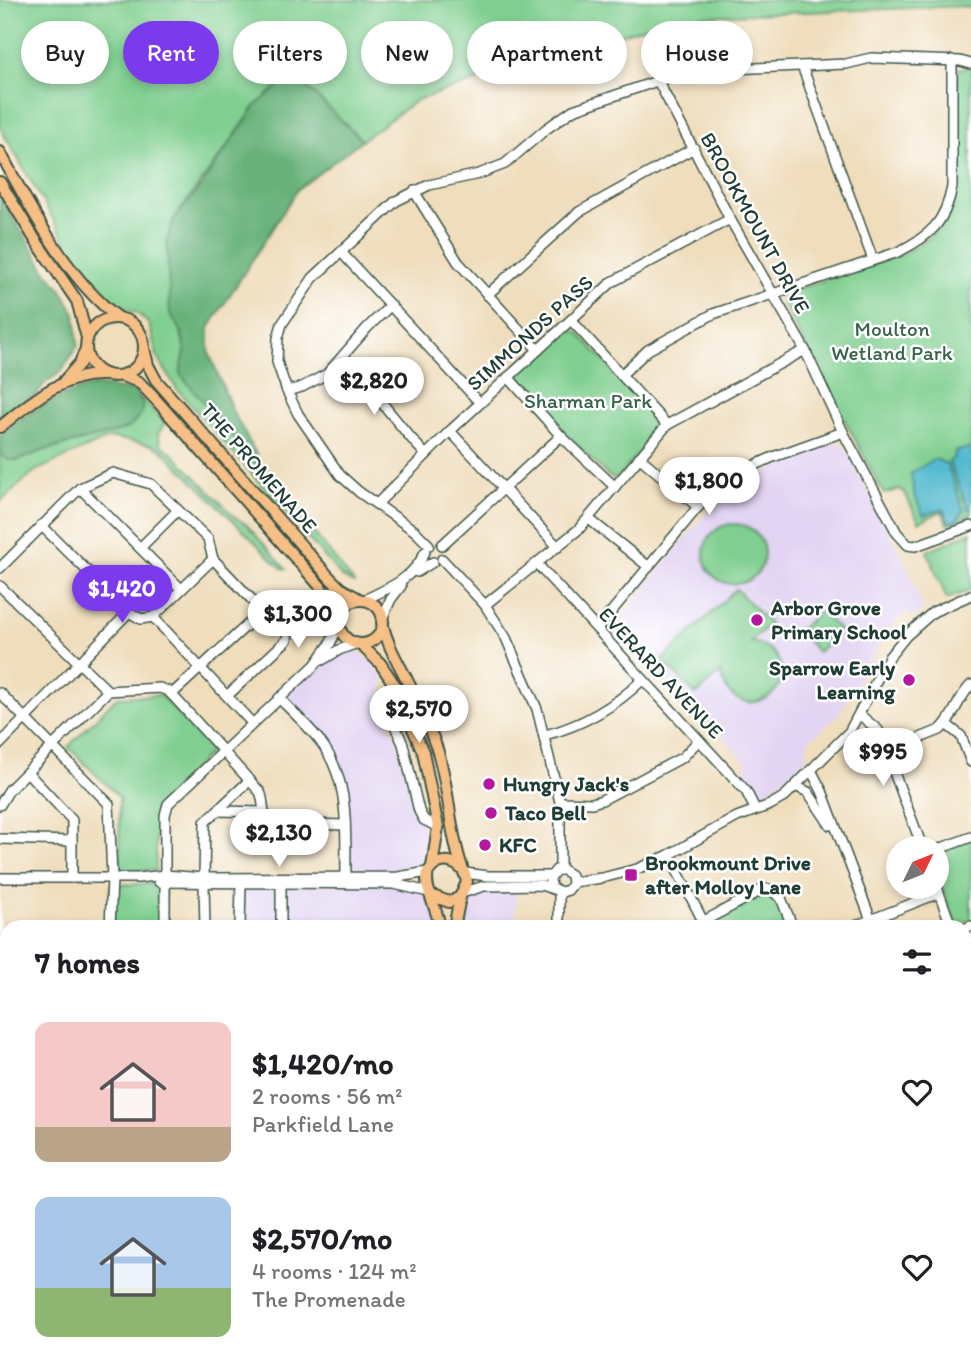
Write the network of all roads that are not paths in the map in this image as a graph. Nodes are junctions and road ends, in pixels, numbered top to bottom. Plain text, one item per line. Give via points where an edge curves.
1 (952, 60) junction
2 (971, 64) edge
3 (802, 66) junction
4 (753, 69) edge
5 (649, 84) edge
6 (660, 84) edge
7 (694, 148) junction
8 (0, 152) edge
9 (0, 182) edge
10 (414, 191) junction
11 (730, 219) junction
12 (341, 252) junction
13 (873, 260) junction
14 (774, 293) junction
15 (487, 295) junction
16 (391, 305) junction
17 (119, 318) junction
18 (571, 320) junction
19 (87, 338) junction
20 (144, 348) junction
21 (538, 350) junction
22 (805, 350) junction
23 (85, 351) junction
24 (342, 359) junction
25 (106, 375) junction
26 (621, 375) junction
27 (122, 376) junction
28 (508, 377) junction
29 (64, 381) junction
30 (287, 391) junction
31 (480, 404) junction
32 (667, 425) junction
33 (0, 427) edge
34 (450, 431) junction
35 (843, 432) junction
36 (561, 436) junction
37 (426, 455) junction
38 (639, 457) junction
39 (615, 487) junction
40 (80, 488) junction
41 (504, 489) junction
42 (377, 504) junction
43 (698, 507) junction
44 (178, 510) junction
45 (589, 519) junction
46 (41, 525) junction
47 (971, 526) edge
48 (442, 545) junction
49 (558, 547) junction
50 (140, 548) junction
51 (427, 548) junction
52 (213, 559) junction
53 (438, 561) junction
54 (537, 564) junction
55 (420, 567) junction
56 (649, 567) junction
57 (0, 568) edge
58 (0, 586) edge
59 (181, 589) junction
60 (971, 595) edge
61 (363, 600) junction
62 (485, 606) junction
63 (129, 612) junction
64 (258, 613) junction
65 (153, 617) junction
66 (382, 621) junction
67 (339, 623) junction
68 (597, 629) junction
69 (359, 643) junction
70 (79, 663) junction
71 (315, 665) junction
72 (201, 668) junction
73 (642, 680) junction
74 (394, 683) junction
75 (971, 685) edge
76 (108, 691) junction
77 (0, 693) edge
78 (172, 694) junction
79 (227, 696) junction
80 (279, 698) junction
81 (860, 715) junction
82 (25, 718) junction
83 (252, 723) junction
84 (946, 724) junction
85 (545, 735) junction
86 (699, 740) junction
87 (0, 744) edge
88 (54, 747) junction
89 (222, 751) junction
90 (885, 752) junction
91 (971, 762) edge
92 (811, 770) junction
93 (27, 772) junction
94 (250, 780) junction
95 (0, 782) edge
96 (795, 786) junction
97 (9, 790) junction
98 (560, 802) junction
99 (0, 805) edge
100 (755, 809) junction
101 (218, 811) junction
102 (264, 812) junction
103 (345, 825) junction
104 (438, 827) junction
105 (918, 836) edge
106 (971, 837) edge
107 (0, 839) edge
108 (72, 841) junction
109 (840, 842) junction
110 (949, 845) edge
111 (668, 855) junction
112 (430, 870) junction
113 (463, 870) junction
114 (560, 870) junction
115 (551, 876) junction
116 (346, 877) junction
117 (0, 878) edge
118 (72, 878) junction
119 (112, 878) junction
120 (165, 879) junction
121 (204, 881) junction
122 (281, 881) junction
123 (384, 881) junction
124 (573, 881) junction
125 (240, 884) junction
126 (555, 889) junction
127 (462, 894) junction
128 (431, 895) junction
129 (917, 900) edge
130 (942, 900) edge
131 (110, 920) edge
132 (165, 920) edge
133 (205, 920) edge
134 (240, 920) edge
135 (281, 920) edge
136 (438, 920) edge
137 (456, 920) edge
138 (558, 920) edge
139 (703, 920) edge
140 (706, 920) edge
141 (790, 920) edge
142 (871, 920) edge
143 (878, 920) edge
144 (949, 920) edge

1 - 2 street
1 - 3 street via 872,58
1 - 13 street via 948,207 922,240
3 - 4 street
3 - 13 street
5 - 10 street via 573,110 505,164
6 - 7 street, BROOKMOUNT DRIVE
7 - 11 street, BROOKMOUNT DRIVE
7 - 15 street via 579,212
8 - 17 main road via 71,267 97,301
9 - 19 main road via 77,301
10 - 12 street via 396,201
10 - 15 street via 458,262
11 - 14 street, BROOKMOUNT DRIVE
11 - 18 street, SIMMONDS PASS via 612,282
12 - 16 street
12 - 30 street via 313,278 282,324 277,362
13 - 14 street
14 - 22 street, BROOKMOUNT DRIVE
14 - 26 street via 713,314 648,350
15 - 21 street
16 - 24 street
16 - 31 street
17 - 19 main road via 99,322
17 - 20 main road via 137,329
18 - 21 street, SIMMONDS PASS
18 - 26 street
19 - 23 main road
20 - 27 main road via 136,367
20 - 61 main road, THE PROMENADE via 156,380 330,578
21 - 28 street, SIMMONDS PASS
22 - 32 street
22 - 35 street, BROOKMOUNT DRIVE
23 - 25 main road via 92,366
23 - 29 main road
24 - 30 street via 327,374
24 - 37 street
25 - 27 main road
25 - 29 main road
26 - 32 street
27 - 67 main road, THE PROMENADE via 139,382 158,402 318,583
28 - 31 street, SIMMONDS PASS
28 - 36 street
29 - 33 main road
30 - 42 street via 340,475
31 - 34 street, SIMMONDS PASS
32 - 38 street
34 - 37 street, SIMMONDS PASS
34 - 41 street
35 - 43 street via 742,471
35 - 47 street, BROOKMOUNT DRIVE via 897,533 908,545
36 - 39 street
36 - 41 street
37 - 42 street, SIMMONDS PASS
38 - 39 street
38 - 43 street
39 - 45 street
40 - 44 street via 113,473 151,484
40 - 46 street
40 - 50 street
41 - 48 street
41 - 49 street
42 - 51 street via 415,531
43 - 56 street
44 - 50 street
44 - 52 street via 208,539
45 - 49 street
45 - 56 street
46 - 57 street
46 - 63 street
48 - 51 street via 435,542
48 - 53 street via 445,551
49 - 54 street
50 - 59 street
51 - 53 street via 426,558
51 - 55 street
52 - 59 street
52 - 64 street via 256,604
53 - 55 street
53 - 62 street
54 - 62 street
54 - 68 street, EVERARD AVENUE
55 - 61 street via 389,590
55 - 66 street via 395,593
56 - 68 street
58 - 70 street
59 - 65 street
60 - 81 street via 933,612 906,636 889,657
61 - 66 main road via 377,608
61 - 67 main road via 345,607
62 - 85 street via 523,673
63 - 65 street via 141,620
63 - 70 street
64 - 72 street
64 - 79 street via 272,614 288,631 288,640
65 - 72 street
66 - 69 main road via 377,636
66 - 113 main road via 389,647 436,747
67 - 69 main road via 346,638
67 - 71 street
68 - 73 street, EVERARD AVENUE
69 - 71 street
69 - 74 main road
70 - 76 street
70 - 82 street
71 - 80 street
72 - 78 street
72 - 79 street
73 - 85 street via 623,698 565,730
73 - 86 street, EVERARD AVENUE
74 - 104 main road via 423,752
74 - 104 street via 384,700 402,744 419,811 424,820
75 - 84 street
76 - 78 street via 160,688
76 - 88 street
77 - 82 street
78 - 89 street
79 - 83 street
80 - 83 street
80 - 103 street via 319,739 335,764 344,789
81 - 90 street via 875,726
81 - 92 street
82 - 87 street
82 - 88 street
83 - 89 street
84 - 90 street via 934,734
84 - 91 street via 961,736
85 - 98 street
86 - 98 street via 683,757 602,800
86 - 100 street, EVERARD AVENUE via 746,791
88 - 93 street
88 - 119 street via 109,804
89 - 94 street
89 - 120 street via 168,804
90 - 105 street
92 - 96 street
92 - 109 street
93 - 97 street
93 - 108 street via 69,816
94 - 101 street
94 - 102 street via 262,797
95 - 97 street
96 - 100 street via 777,801
96 - 109 street via 814,799
97 - 99 street
98 - 114 street
100 - 111 street
101 - 102 street
101 - 121 street via 204,825
102 - 103 street via 265,820 273,825
103 - 116 street
104 - 112 main road
106 - 110 street
107 - 108 street
108 - 118 street
109 - 142 street
111 - 124 street via 627,872
111 - 139 street
112 - 113 main road via 437,863 450,861
112 - 123 street
112 - 128 main road via 426,883
113 - 115 street via 488,876
113 - 127 main road via 467,882
114 - 115 street
114 - 124 street via 569,873
115 - 126 street
116 - 122 street
116 - 123 street
117 - 118 street
118 - 119 street
119 - 120 street
119 - 131 street
120 - 121 street
120 - 132 street
121 - 122 street
121 - 125 street
121 - 133 street
122 - 123 street
122 - 125 street
122 - 135 street
123 - 128 street
124 - 126 street via 568,890
125 - 134 street
126 - 127 street via 484,886
126 - 138 street
127 - 128 main road via 443,902
127 - 137 main road
128 - 136 main road
129 - 143 street
130 - 144 street
140 - 141 street via 769,889 781,898

